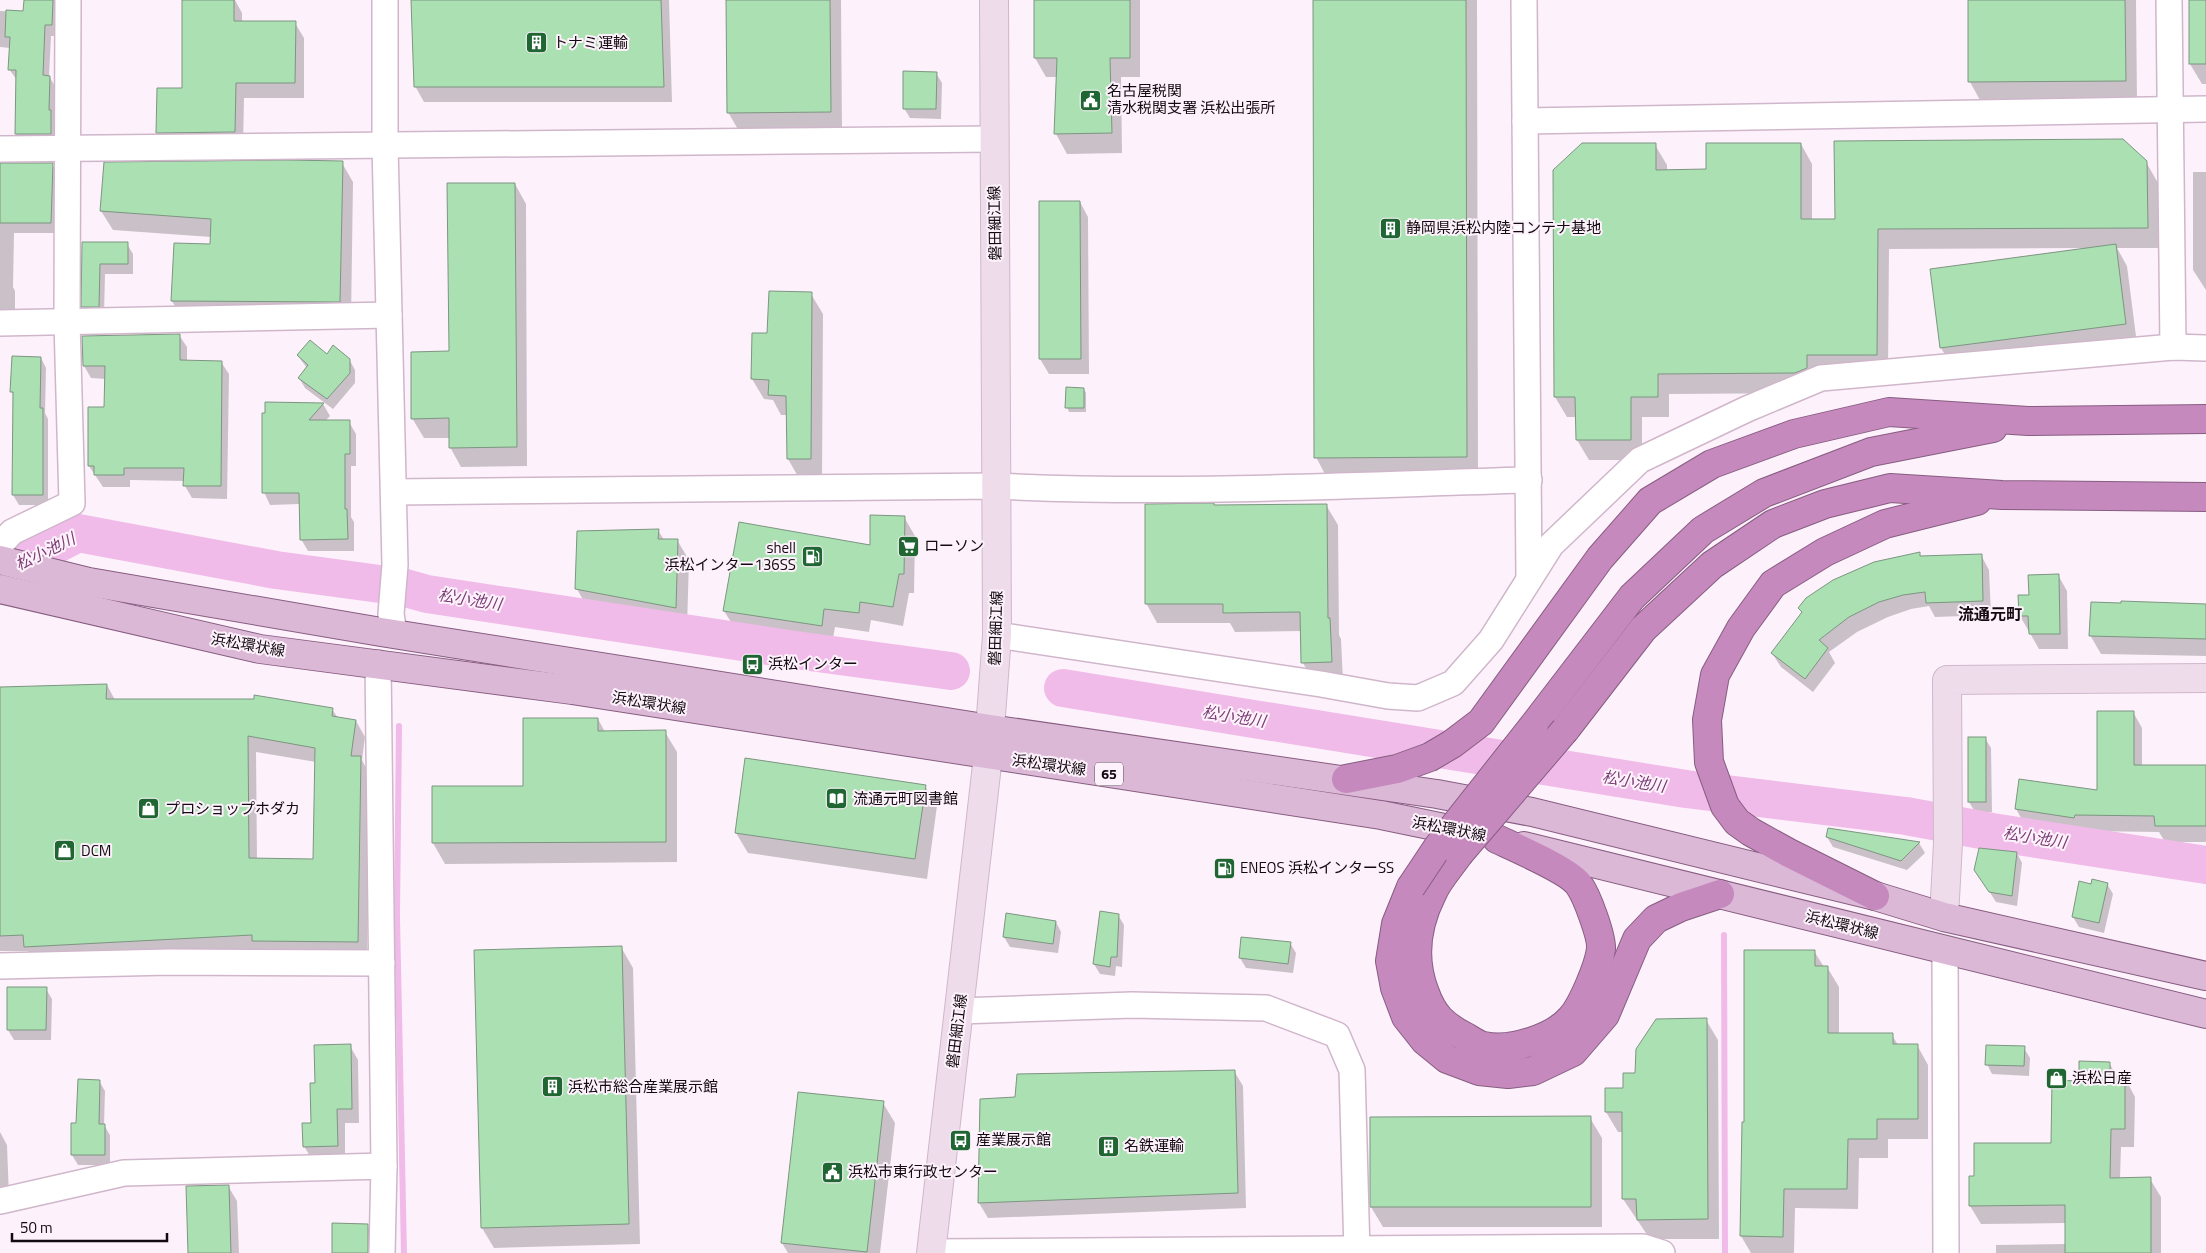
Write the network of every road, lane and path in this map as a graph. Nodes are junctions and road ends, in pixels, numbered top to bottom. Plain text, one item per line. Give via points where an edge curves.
1 (68, 0) edge
2 (385, 0) edge
3 (994, 0) edge
4 (1524, 0) edge
5 (2169, 0) edge
6 (2206, 109) edge
7 (2170, 110) junction
8 (1525, 121) junction
9 (994, 139) junction
10 (385, 145) junction
11 (0, 149) edge
12 (67, 149) junction
13 (389, 315) junction
14 (66, 322) junction
15 (0, 323) edge
16 (2172, 347) junction
17 (2206, 348) edge
18 (2206, 419) edge
19 (2028, 421) junction
20 (1528, 480) junction
21 (997, 486) junction
22 (394, 492) junction
23 (2002, 495) junction
24 (2206, 497) edge
25 (0, 544) edge
26 (0, 560) edge
27 (1529, 579) junction
28 (0, 590) edge
29 (393, 624) junction
30 (997, 635) junction
31 (378, 663) junction
32 (2206, 678) edge
33 (990, 729) junction
34 (988, 756) junction
35 (1346, 779) junction
36 (1497, 839) junction
37 (1720, 894) junction
38 (1875, 896) junction
39 (1944, 917) junction
40 (1945, 950) junction
41 (382, 963) junction
42 (0, 966) edge
43 (2206, 976) edge
44 (959, 1011) junction
45 (2206, 1014) edge
46 (384, 1166) junction
47 (0, 1201) edge
48 (1357, 1251) edge
49 (382, 1253) edge
50 (931, 1253) edge
51 (1662, 1253) edge
52 (1946, 1253) edge

1 - 12 street
2 - 10 street
3 - 9 main road, 磐田細江線
4 - 8 street
5 - 7 street
6 - 7 street
7 - 8 street
7 - 16 street
8 - 20 street
9 - 10 street
9 - 21 main road, 磐田細江線
10 - 12 street
10 - 13 street
11 - 12 street
12 - 14 street
13 - 14 street
13 - 22 street
14 - 15 street
14 - 25 street via 72,503 12,532
16 - 17 street
16 - 27 street via 1820,378 1640,460 1551,545
18 - 19 highway
19 - 35 highway via 1889,412 1794,434 1712,464 1650,501 1600,558 1481,722 1430,757
19 - 37 highway, bridge via 1871,452 1764,493 1702,530 1632,598 1437,848 1412,887 1396,924 1390,961 1395,988 1406,1016 1425,1041 1447,1059 1479,1071 1508,1074 1533,1071 1573,1052 1605,1015 1637,939 1656,919
20 - 21 street via 1226,488
20 - 27 street
21 - 22 street
21 - 30 main road, 磐田細江線
22 - 29 street
23 - 24 highway
23 - 36 highway, bridge via 1890,488 1825,504 1774,524 1712,565 1643,629 1565,730 1459,854 1432,894 1419,930 1416,955 1421,983 1430,1007 1446,1026 1484,1046 1531,1042 1549,1035 1571,1018 1588,989 1601,948 1593,914 1579,884 1543,861
23 - 38 highway via 1885,524 1825,552 1774,584 1741,628 1715,675 1707,720 1709,762 1725,806 1737,822 1751,832
26 - 29 main road, 浜松環状線 / 65 via 89,582
27 - 30 street via 1491,640 1453,683 1418,698
28 - 31 main road, 浜松環状線 / 65 via 260,649
29 - 33 main road, 浜松環状線 / 65
30 - 33 main road, 磐田細江線
31 - 34 main road, 浜松環状線 / 65 via 572,690
31 - 41 street
32 - 39 main road via 1946,680 1948,843
33 - 34 main road, 磐田細江線
33 - 35 main road, 浜松環状線 / 65
34 - 36 main road, 浜松環状線 / 65 via 1371,814
34 - 44 main road, 磐田細江線
35 - 38 main road, 浜松環状線 / 65 via 1532,812
36 - 37 main road, 浜松環状線 / 65
37 - 40 main road, 浜松環状線 / 65
38 - 39 main road, 浜松環状線 / 65
39 - 43 main road, 浜松環状線 / 65
40 - 45 main road, 浜松環状線 / 65
40 - 52 street
41 - 42 street via 169,962
41 - 46 street
44 - 48 street via 1132,1005 1266,1008 1337,1035 1352,1070
44 - 50 main road, 磐田細江線
46 - 47 street via 124,1174
46 - 49 street
48 - 50 street
48 - 51 street via 1643,1247

